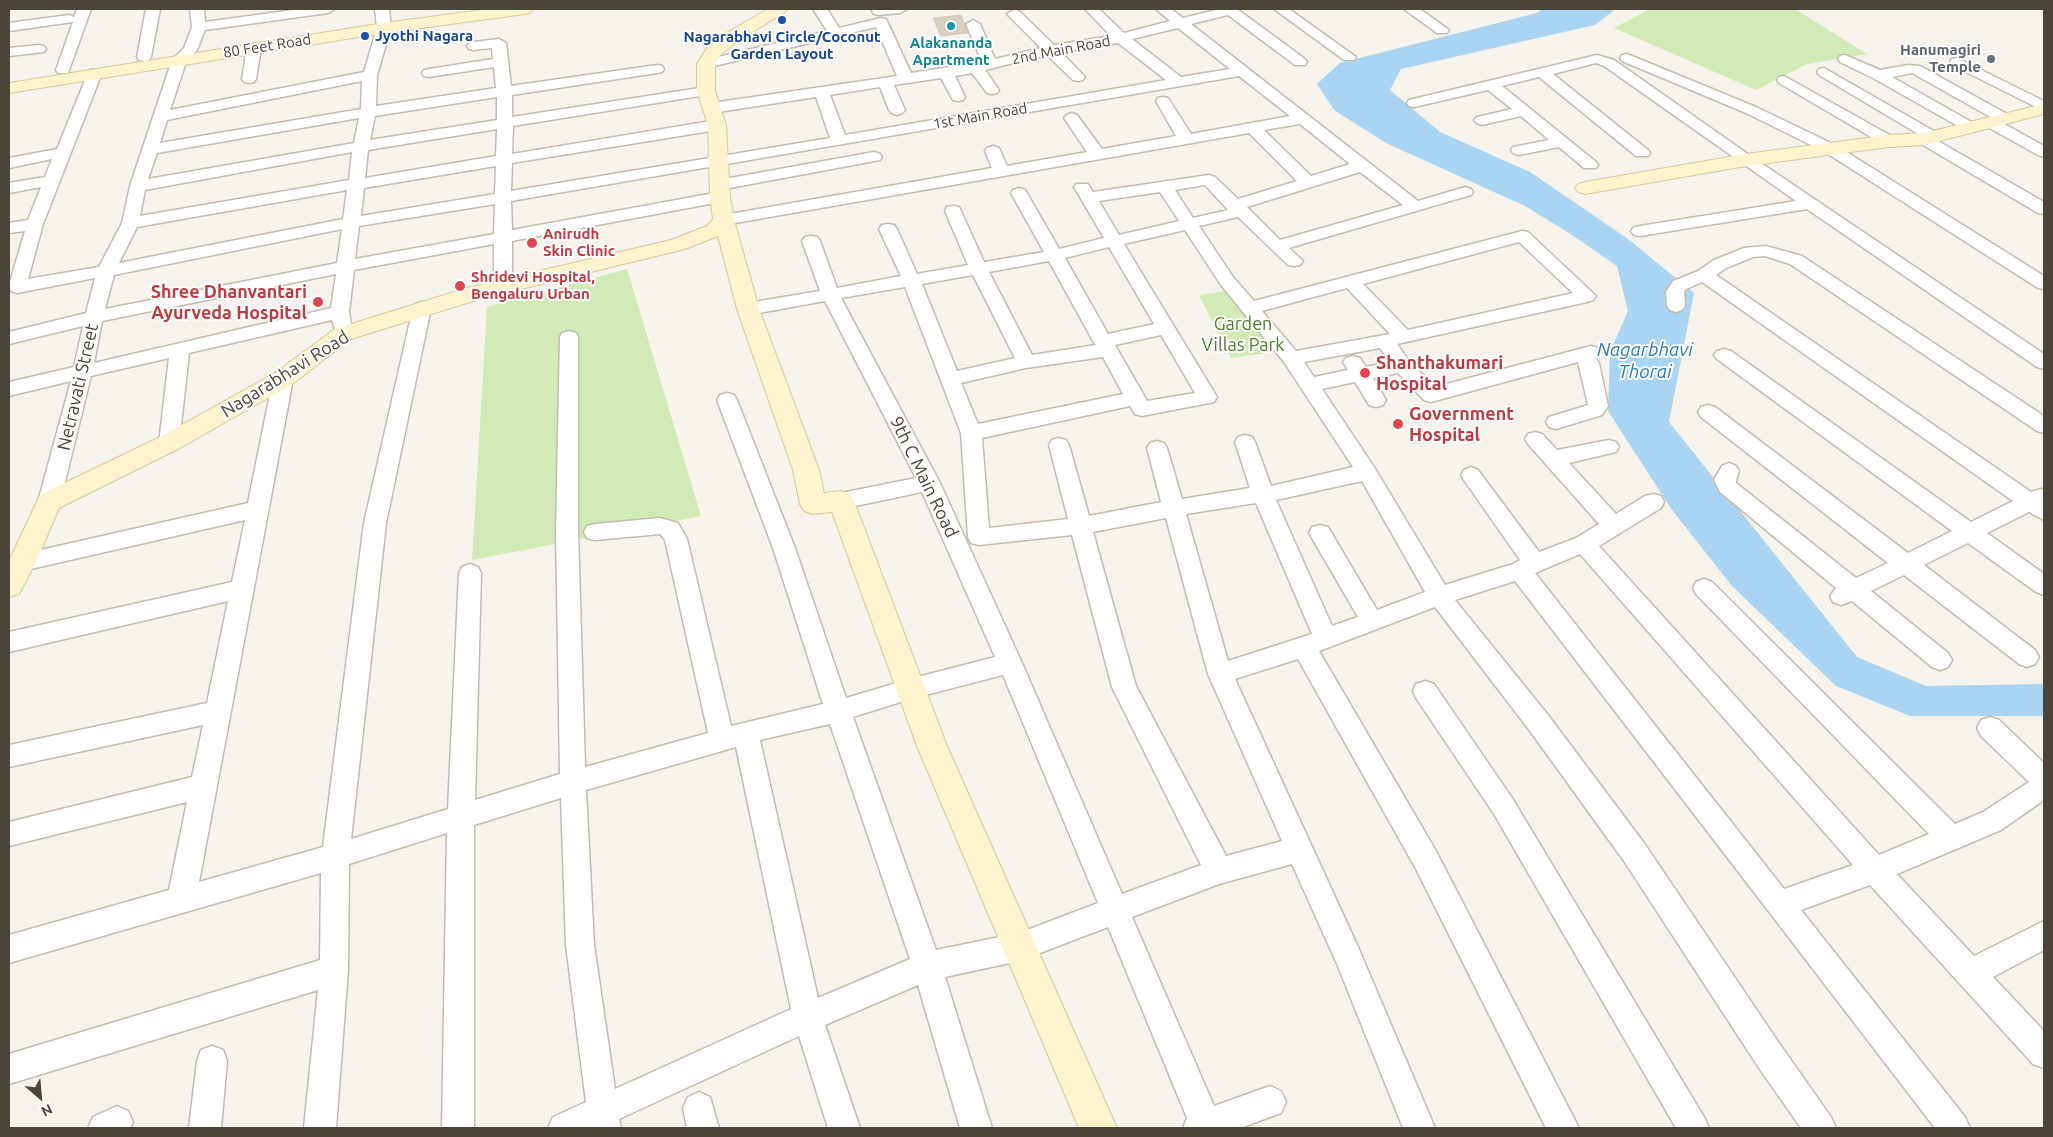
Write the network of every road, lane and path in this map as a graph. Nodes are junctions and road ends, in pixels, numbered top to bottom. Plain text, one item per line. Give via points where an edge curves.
1 (84, 9) edge
2 (153, 9) edge
3 (197, 9) edge
4 (328, 9) edge
5 (455, 9) edge
6 (525, 9) edge
7 (779, 9) edge
8 (820, 9) edge
9 (900, 9) edge
10 (1092, 9) edge
11 (1163, 9) edge
12 (1281, 9) edge
13 (1411, 9) edge
14 (1230, 10) edge
15 (880, 14) edge
16 (1014, 14) dead end
17 (383, 18) edge
18 (69, 19) dead end
19 (973, 24) dead end
20 (1180, 24) junction
21 (9, 27) edge
22 (199, 27) junction
23 (1442, 30) dead end
24 (835, 33) junction
25 (1121, 38) junction
26 (474, 46) dead end
27 (254, 48) junction
28 (39, 49) dead end
29 (1050, 50) junction
30 (9, 52) edge
31 (185, 55) junction
32 (144, 57) junction
33 (1349, 58) dead end
34 (1627, 58) dead end
35 (1845, 59) dead end
36 (500, 62) junction
37 (1300, 62) dead end
38 (1957, 62) dead end
39 (706, 64) junction
40 (983, 66) junction
41 (657, 69) dead end
42 (64, 70) junction
43 (1243, 71) junction
44 (946, 72) junction
45 (1542, 72) junction
46 (1824, 72) dead end
47 (94, 73) junction
48 (429, 73) dead end
49 (370, 75) junction
50 (1878, 75) junction
51 (1078, 76) dead end
52 (249, 78) dead end
53 (9, 79) edge
54 (906, 79) junction
55 (1784, 80) dead end
56 (885, 82) junction
57 (1178, 82) junction
58 (1490, 84) junction
59 (9, 88) edge
60 (992, 90) dead end
61 (504, 91) junction
62 (822, 92) junction
63 (958, 97) dead end
64 (1163, 101) dead end
65 (1414, 103) dead end
66 (712, 108) junction
67 (2044, 108) edge
68 (897, 110) dead end
69 (1524, 111) junction
70 (368, 112) junction
71 (162, 116) junction
72 (1072, 118) dead end
73 (1301, 119) junction
74 (1482, 120) dead end
75 (1996, 120) junction
76 (505, 124) junction
77 (1252, 127) junction
78 (1970, 127) junction
79 (1929, 138) junction
80 (1186, 139) junction
81 (839, 141) junction
82 (1889, 141) junction
83 (1562, 142) junction
84 (361, 146) junction
85 (151, 149) junction
86 (1832, 149) junction
87 (1519, 150) dead end
88 (993, 151) dead end
89 (63, 152) junction
90 (2044, 152) edge
91 (1642, 153) dead end
92 (1097, 154) junction
93 (874, 157) dead end
94 (505, 159) junction
95 (1746, 160) junction
96 (9, 162) edge
97 (718, 162) junction
98 (1590, 165) dead end
99 (1361, 166) junction
100 (1001, 171) junction
101 (52, 180) junction
102 (1308, 182) junction
103 (356, 184) junction
104 (138, 186) junction
105 (1164, 186) junction
106 (9, 188) edge
107 (1585, 188) dead end
108 (1465, 192) dead end
109 (1019, 193) dead end
110 (503, 198) junction
111 (721, 200) junction
112 (1810, 204) junction
113 (1414, 207) junction
114 (1237, 209) junction
115 (2044, 209) edge
116 (953, 211) dead end
117 (352, 222) junction
118 (130, 223) junction
119 (35, 224) junction
120 (1190, 224) junction
121 (9, 228) edge
122 (888, 229) dead end
123 (1640, 231) dead end
124 (503, 237) junction
125 (811, 241) dead end
126 (1115, 241) junction
127 (29, 245) junction
128 (1277, 246) junction
129 (9, 249) edge
130 (1054, 255) junction
131 (1294, 261) dead end
132 (347, 266) junction
133 (978, 268) junction
134 (106, 271) junction
135 (1704, 275) junction
136 (912, 281) junction
137 (1350, 281) junction
138 (2044, 284) edge
139 (503, 286) junction
140 (13, 288) edge
141 (830, 294) junction
142 (1676, 306) dead end
143 (422, 308) junction
144 (1251, 308) junction
145 (748, 309) junction
146 (94, 317) junction
147 (342, 323) junction
148 (1166, 328) junction
149 (569, 337) dead end
150 (1404, 337) junction
151 (9, 338) edge
152 (1384, 340) junction
153 (1105, 345) junction
154 (1344, 347) junction
155 (180, 349) junction
156 (1724, 354) dead end
157 (1291, 358) junction
158 (1026, 362) junction
159 (2044, 363) edge
160 (1402, 366) junction
161 (83, 371) junction
162 (1360, 375) junction
163 (283, 379) junction
164 (951, 379) junction
165 (1309, 384) junction
166 (9, 390) edge
167 (1134, 398) junction
168 (727, 400) dead end
169 (1376, 400) dead end
170 (1708, 412) dead end
171 (1556, 422) dead end
172 (2044, 426) edge
173 (971, 433) junction
174 (1535, 440) dead end
175 (1245, 442) dead end
176 (169, 443) junction
177 (1059, 446) dead end
178 (1609, 447) dead end
179 (1156, 448) dead end
180 (1552, 459) junction
181 (1729, 471) dead end
182 (1367, 472) junction
183 (1472, 476) dead end
184 (930, 483) junction
185 (1270, 493) junction
186 (840, 501) junction
187 (49, 502) junction
188 (1653, 502) dead end
189 (2040, 503) edge
190 (1174, 508) junction
191 (257, 509) junction
192 (1080, 526) junction
193 (1614, 526) junction
194 (595, 532) dead end
195 (1970, 532) junction
196 (1320, 533) dead end
197 (969, 543) junction
198 (1584, 544) junction
199 (22, 562) junction
200 (1906, 564) junction
201 (1527, 567) junction
202 (470, 573) dead end
203 (9, 586) edge
204 (2044, 586) edge
205 (1704, 588) dead end
206 (242, 589) junction
207 (1847, 593) junction
208 (1438, 596) junction
209 (1372, 621) junction
210 (9, 642) edge
211 (1315, 643) junction
212 (2027, 657) dead end
213 (1940, 660) dead end
214 (1010, 664) junction
215 (1220, 674) junction
216 (910, 689) junction
217 (1425, 691) dead end
218 (218, 711) junction
219 (838, 712) junction
220 (1990, 728) dead end
221 (734, 736) junction
222 (9, 756) edge
223 (2044, 779) edge
224 (573, 782) junction
225 (203, 786) junction
226 (2044, 786) edge
227 (461, 817) junction
228 (9, 834) edge
229 (1951, 838) junction
230 (1299, 849) junction
231 (335, 856) junction
232 (1875, 870) junction
233 (1219, 871) junction
234 (181, 901) junction
235 (1779, 904) junction
236 (1116, 911) junction
237 (2044, 935) edge
238 (1019, 947) junction
239 (9, 949) edge
240 (927, 966) junction
241 (334, 970) junction
242 (1970, 973) junction
243 (808, 1018) junction
244 (2044, 1054) edge
245 (212, 1061) dead end
246 (9, 1069) edge
247 (1270, 1102) dead end
248 (604, 1120) edge
249 (1203, 1127) edge
250 (205, 1128) edge
251 (320, 1128) edge
252 (458, 1128) edge
253 (564, 1128) edge
254 (844, 1128) edge
255 (976, 1128) edge
256 (1098, 1128) edge
257 (1419, 1128) edge
258 (1563, 1128) edge
259 (1693, 1128) edge
260 (1820, 1128) edge
261 (1954, 1128) edge

1 - 42 street
2 - 32 street
3 - 22 street
4 - 22 street
5 - 17 main road, 80 Feet Road
6 - 17 main road, 80 Feet Road
7 - 39 main road via 729,39 713,52
8 - 24 street
9 - 15 street
10 - 25 street
11 - 20 street
12 - 33 street
13 - 23 street
14 - 20 street, 2nd Main Road
14 - 37 street
15 - 24 street
15 - 54 street
16 - 29 street
17 - 27 main road, 80 Feet Road
17 - 31 main road, 80 Feet Road
17 - 49 street
18 - 21 street
19 - 40 street
20 - 25 street, 2nd Main Road
20 - 43 street
22 - 31 street, Netravati Street
24 - 39 street
25 - 29 street, 2nd Main Road
25 - 57 street
26 - 36 street via 499,43
27 - 31 main road, 80 Feet Road
27 - 52 street
28 - 30 street
29 - 40 street, 2nd Main Road
29 - 51 street
31 - 32 main road, 80 Feet Road
31 - 47 main road, 80 Feet Road
31 - 71 street, Netravati Street
32 - 42 main road, 80 Feet Road
34 - 86 street via 1751,110
35 - 50 street
36 - 48 street
36 - 61 street
38 - 67 street
39 - 66 main road
40 - 44 street, 2nd Main Road
40 - 60 street
41 - 61 street
42 - 53 main road, 80 Feet Road
43 - 57 street, 1st Main Road
43 - 73 street
44 - 54 street, 2nd Main Road
44 - 63 street
45 - 58 street
45 - 91 street
45 - 95 street via 1597,59 1609,63
46 - 79 street
47 - 59 main road, 80 Feet Road
47 - 89 street
49 - 70 street
49 - 71 street
50 - 75 street via 1915,69
50 - 78 street
54 - 56 street, 2nd Main Road
55 - 82 street
56 - 62 street, 2nd Main Road
56 - 68 street
57 - 81 street, 1st Main Road
58 - 65 street
58 - 69 street
61 - 70 street
61 - 76 street
62 - 66 street, 2nd Main Road
62 - 81 street
64 - 80 street
66 - 76 street
66 - 94 street
66 - 97 main road
67 - 75 main road
69 - 74 street
69 - 83 street
70 - 84 street
70 - 85 street
71 - 85 street, Netravati Street
72 - 92 street
73 - 77 street
73 - 99 street
75 - 78 main road
75 - 90 street
76 - 84 street
76 - 94 street
77 - 80 street
77 - 102 street
78 - 79 main road
79 - 82 main road
79 - 115 street
80 - 92 street
81 - 97 street, 1st Main Road
82 - 86 main road
83 - 87 street
83 - 98 street
84 - 103 street
84 - 104 street
85 - 104 street, Netravati Street
86 - 95 main road
86 - 138 street
88 - 100 street
89 - 96 street
89 - 101 street
92 - 100 street
93 - 111 street
94 - 103 street
94 - 110 street
95 - 107 main road
95 - 112 street
97 - 110 street, 1st Main Road
97 - 111 main road
99 - 102 street
99 - 113 street
100 - 111 street
101 - 106 street
101 - 119 street
102 - 114 street
103 - 117 street
103 - 118 street
104 - 118 street, Netravati Street
105 - 114 street via 1209,180
105 - 120 street
105 - 126 street via 1085,192
108 - 113 street
109 - 130 street
110 - 117 street, 1st Main Road
110 - 124 street
111 - 124 street
111 - 139 main road, Nagarabhavi Road via 714,230 678,244
111 - 145 main road
112 - 123 street
112 - 159 street
113 - 128 street
114 - 120 street
114 - 128 street
116 - 133 street
117 - 132 street
117 - 134 street, 1st Main Road
118 - 134 street, Netravati Street
119 - 121 street
119 - 127 street
120 - 126 street
120 - 144 street via 1227,280
122 - 136 street
124 - 132 street
124 - 139 street
125 - 141 street, 9th C Main Road
126 - 130 street
126 - 148 street
127 - 129 street
127 - 140 street
128 - 131 street
130 - 133 street
130 - 153 street
132 - 146 street
132 - 147 street
133 - 136 street
133 - 158 street
134 - 140 street, 1st Main Road
134 - 146 street, Netravati Street
135 - 142 street via 1679,285 1675,292
135 - 172 street via 1720,264 1750,252 1766,251 1796,260
135 - 189 street
136 - 141 street
136 - 164 street
137 - 144 street
137 - 150 street
137 - 150 street via 1522,236 1587,296
139 - 143 main road, Nagarabhavi Road
141 - 145 street
141 - 184 street, 9th C Main Road
143 - 147 main road, Nagarabhavi Road
143 - 231 street via 375,523
144 - 157 street
145 - 186 main road via 806,470 814,504
146 - 151 street
146 - 161 street, Netravati Street
147 - 155 street
147 - 163 main road, Nagarabhavi Road
148 - 153 street
148 - 167 street via 1207,397 1145,410
149 - 224 street via 567,531
150 - 152 street
152 - 154 street
152 - 160 street
153 - 158 street
153 - 167 street
154 - 157 street
154 - 162 street
155 - 161 street
155 - 176 street
156 - 195 street
157 - 165 street
158 - 164 street
160 - 162 street
160 - 171 street via 1431,395 1587,353 1598,406 1595,410
161 - 166 street
161 - 187 street, Netravati Street
162 - 165 street
162 - 169 street
163 - 176 main road, Nagarabhavi Road
163 - 191 street
164 - 173 street
165 - 182 street
167 - 173 street
168 - 219 street via 784,548
170 - 200 street
173 - 197 street
174 - 180 street
175 - 185 street
176 - 187 main road, Nagarabhavi Road
177 - 192 street
178 - 180 street
179 - 190 street
180 - 193 street
181 - 207 street via 1725,480 1727,487
182 - 185 street
182 - 208 street
183 - 201 street
184 - 186 street
184 - 197 street, 9th C Main Road
185 - 190 street
185 - 211 street
186 - 216 main road
187 - 199 main road
188 - 193 street
189 - 195 street
190 - 192 street
190 - 215 street
191 - 199 street
191 - 206 street
192 - 197 street
192 - 233 street via 1124,687
193 - 198 street
194 - 221 street via 660,526 670,529 676,539
195 - 200 street
195 - 204 street
196 - 209 street
197 - 214 street, 9th C Main Road
198 - 201 street
198 - 232 street
199 - 203 main road
200 - 207 street
200 - 212 street
201 - 208 street
201 - 235 street
202 - 227 street
205 - 229 street
206 - 210 street
206 - 218 street
207 - 213 street
208 - 209 street
208 - 260 street via 1539,723 1634,852
209 - 211 street
211 - 215 street
211 - 258 street
214 - 216 street
214 - 236 street, 9th C Main Road
215 - 230 street
216 - 219 street
216 - 238 main road
217 - 259 street via 1504,806
218 - 222 street
218 - 225 street
219 - 221 street
219 - 240 street
220 - 223 street
221 - 224 street
221 - 243 street
224 - 227 street
224 - 248 street via 580,944
225 - 228 street
225 - 234 street
226 - 229 street via 1992,821
227 - 231 street
227 - 252 street
229 - 232 street
230 - 233 street
230 - 257 street
231 - 234 street
231 - 241 street
232 - 235 street
232 - 242 street
233 - 236 street
234 - 239 street
235 - 261 street
236 - 238 street
236 - 249 street, 9th C Main Road
237 - 242 street
238 - 240 street
238 - 256 main road
240 - 243 street
240 - 255 street
241 - 246 street
241 - 251 street
242 - 244 street
243 - 248 street
243 - 254 street
245 - 250 street
247 - 249 street
248 - 253 street

